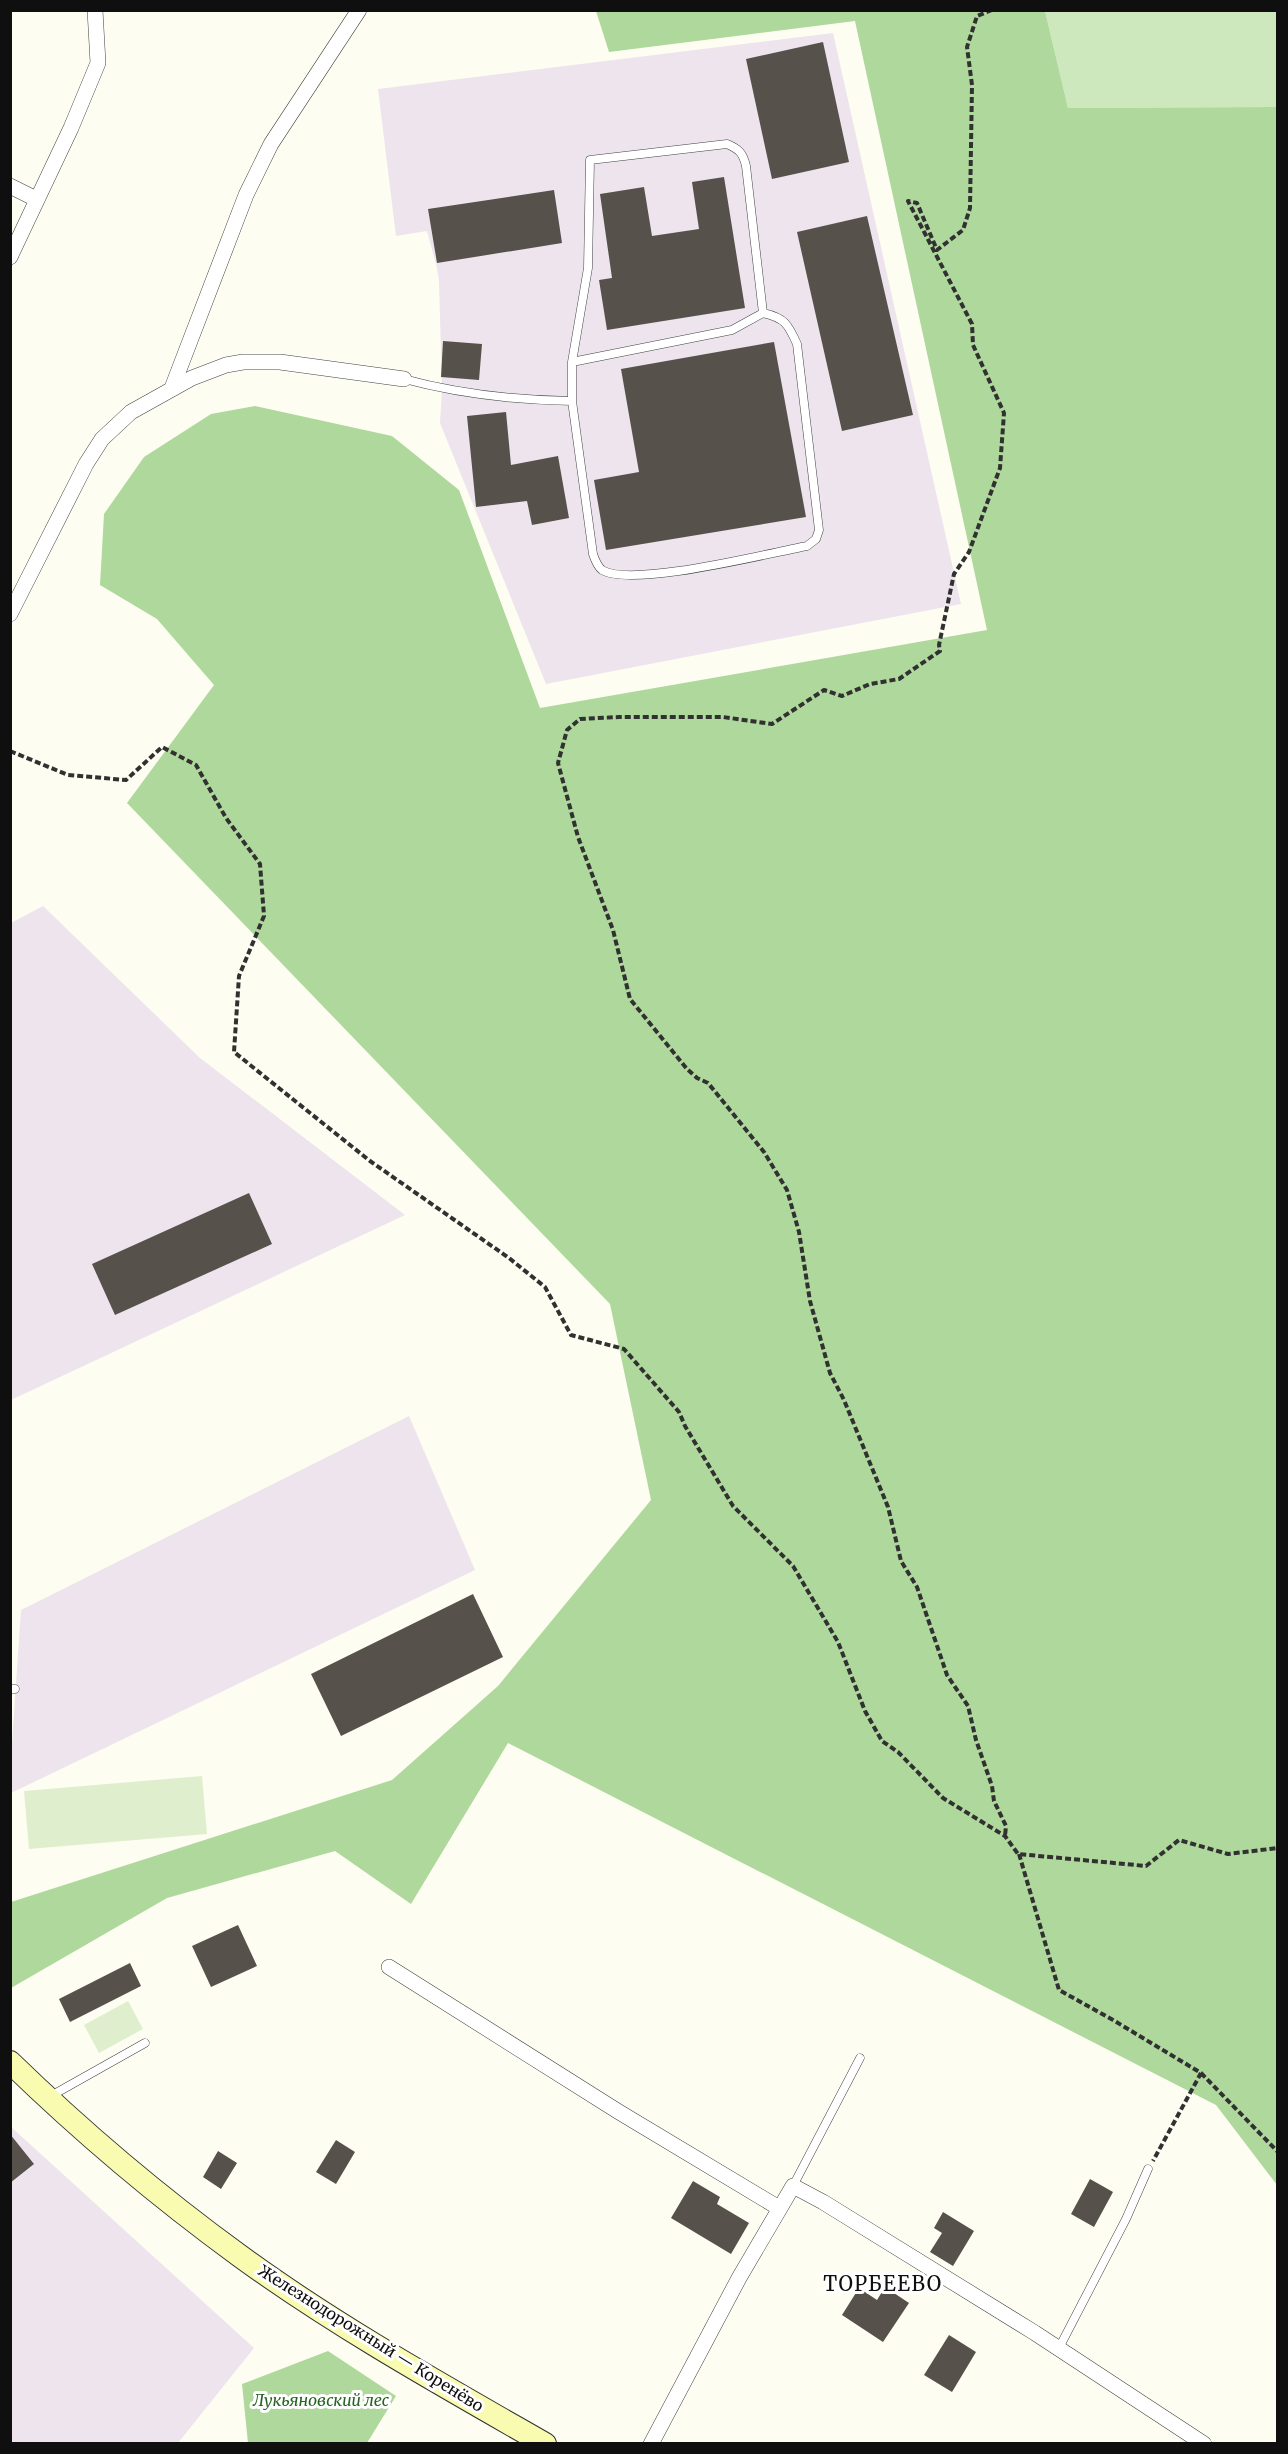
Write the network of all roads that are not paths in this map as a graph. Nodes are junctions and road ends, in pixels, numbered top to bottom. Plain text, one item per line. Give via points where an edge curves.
1 (95, 10) edge
2 (359, 10) edge
3 (10, 186) edge
4 (36, 199) junction
5 (10, 257) edge
6 (763, 313) junction
7 (572, 362) junction
8 (404, 379) joint
9 (172, 388) junction
10 (572, 401) junction
11 (10, 614) edge
12 (389, 1967) dead end
13 (145, 2043) dead end
14 (860, 2058) dead end
15 (10, 2062) edge
16 (47, 2099) junction
17 (1148, 2169) road end
18 (793, 2186) junction
19 (779, 2208) junction
20 (1059, 2348) junction
21 (546, 2444) edge
22 (651, 2444) edge
23 (1204, 2444) edge

1 - 4 street via 98,63
2 - 9 street via 266,154 246,195
3 - 4 street
4 - 5 street
6 - 7 lane via 732,330
6 - 7 lane via 746,166 737,148 726,144 590,160 588,268
6 - 10 lane via 778,316 789,326 797,344 819,530 807,546 669,572 632,576 602,570 593,554
7 - 10 lane
8 - 9 street via 260,361 226,365
8 - 10 lane via 442,390
9 - 11 street via 131,412 102,439
12 - 19 street
13 - 16 lane
14 - 18 lane
15 - 16 main road, Железнодорожный — Коренёво
16 - 21 main road, Железнодорожный — Коренёво via 239,2256 412,2367
17 - 20 lane
18 - 19 street
18 - 20 street
19 - 22 street
20 - 23 street

